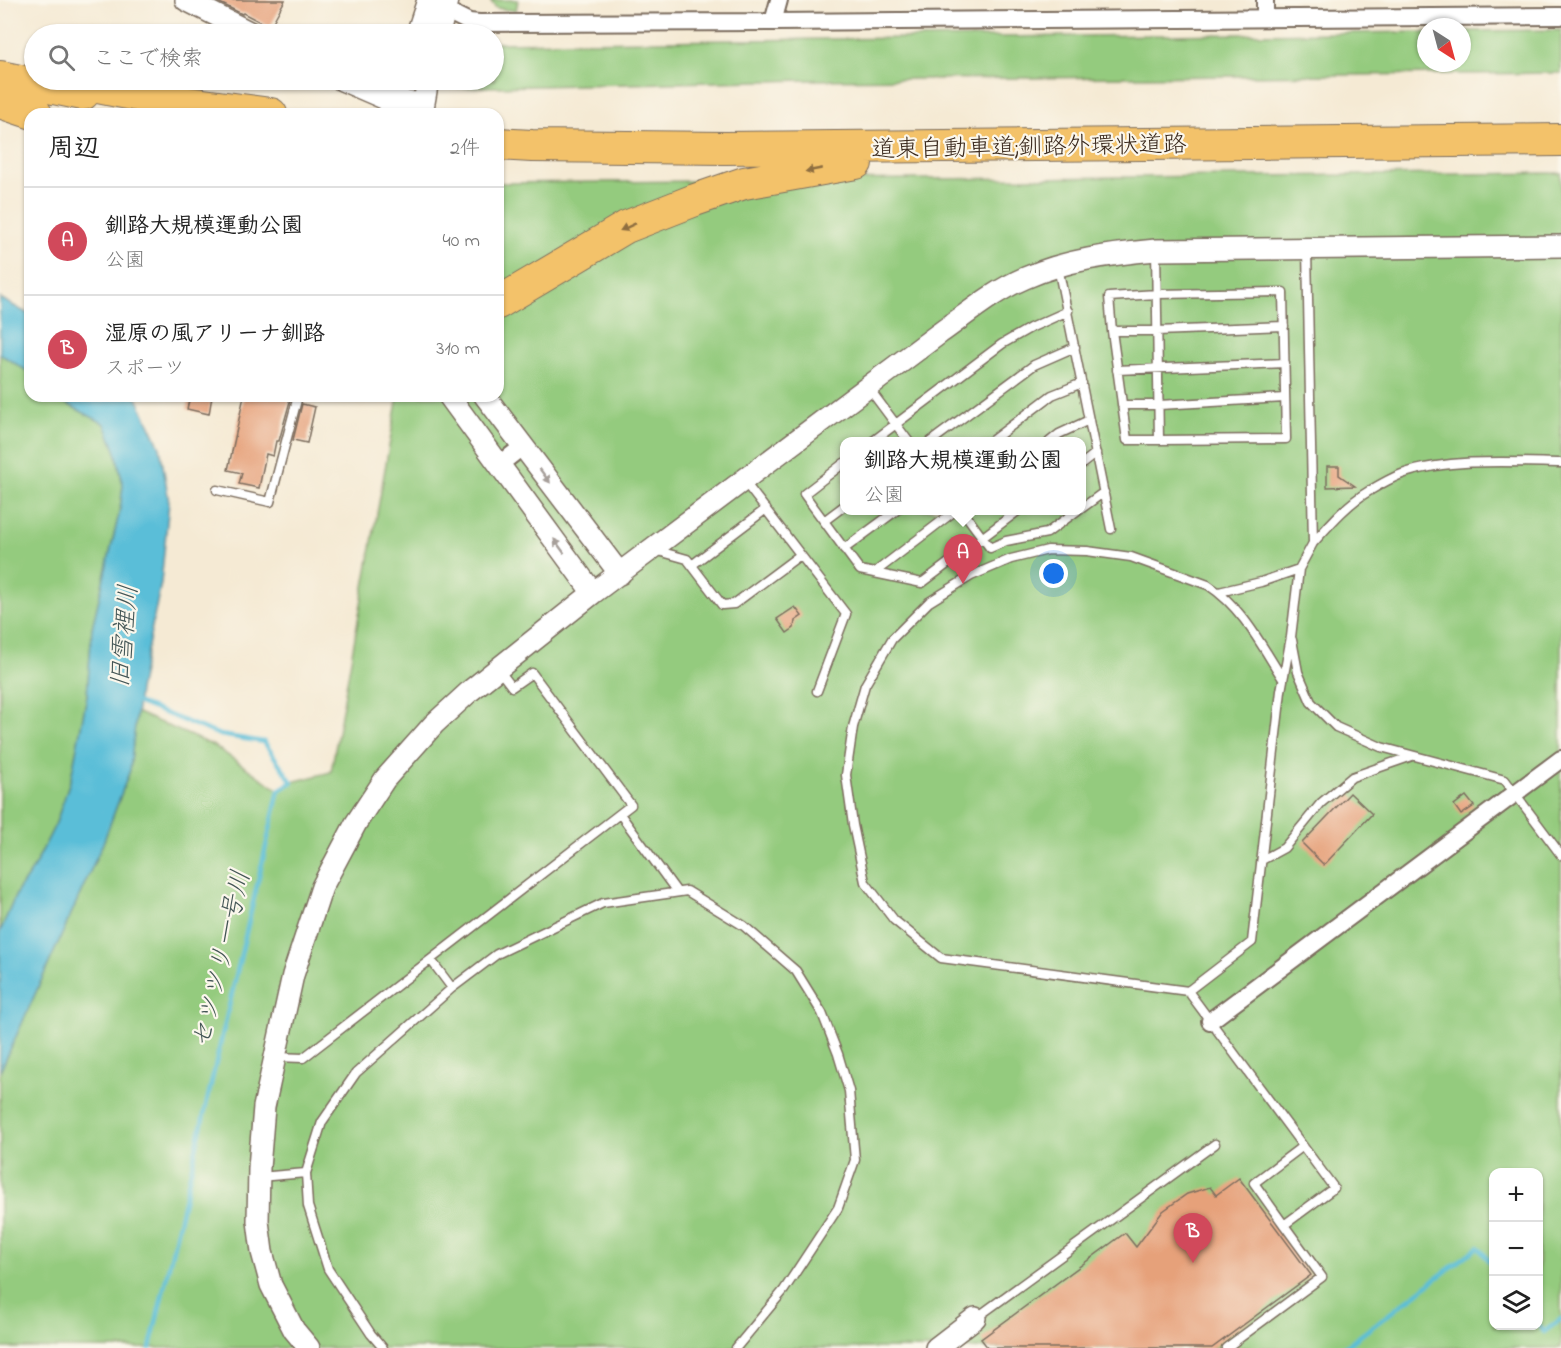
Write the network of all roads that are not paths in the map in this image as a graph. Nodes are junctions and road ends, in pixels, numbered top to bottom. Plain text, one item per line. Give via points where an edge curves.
1 (186, 0) edge
2 (779, 0) edge
3 (1265, 0) edge
4 (435, 2) edge
5 (1561, 16) edge
6 (1265, 18) junction
7 (773, 22) junction
8 (234, 24) edge
9 (423, 24) edge
10 (438, 24) edge
11 (0, 66) edge
12 (24, 72) edge
13 (0, 76) edge
14 (24, 81) edge
15 (69, 90) edge
16 (113, 90) edge
17 (361, 90) edge
18 (397, 90) edge
19 (426, 90) edge
20 (0, 102) edge
21 (164, 108) edge
22 (226, 108) edge
23 (391, 108) edge
24 (423, 108) edge
25 (24, 110) edge
26 (1561, 127) edge
27 (504, 132) edge
28 (1561, 140) edge
29 (504, 144) edge
30 (1018, 147) junction
31 (1561, 246) edge
32 (1307, 249) junction
33 (1156, 250) junction
34 (1058, 267) junction
35 (1156, 294) junction
36 (504, 299) edge
37 (1068, 311) junction
38 (1284, 326) junction
39 (1112, 331) junction
40 (1157, 331) junction
41 (1075, 347) junction
42 (1285, 363) junction
43 (1158, 369) junction
44 (1118, 370) junction
45 (1082, 383) junction
46 (868, 387) junction
47 (1285, 398) junction
48 (296, 402) edge
49 (453, 402) edge
50 (489, 402) edge
51 (1122, 405) junction
52 (1159, 405) junction
53 (1089, 420) junction
54 (896, 424) junction
55 (878, 437) edge
56 (906, 437) edge
57 (935, 437) edge
58 (995, 437) edge
59 (1055, 437) edge
60 (1159, 440) junction
61 (522, 447) junction
62 (1096, 453) junction
63 (1086, 461) edge
64 (1561, 463) edge
65 (499, 465) junction
66 (840, 466) edge
67 (744, 481) junction
68 (217, 490) dead end
69 (1104, 492) junction
70 (1086, 505) edge
71 (766, 509) junction
72 (840, 509) edge
73 (890, 515) edge
74 (949, 515) edge
75 (966, 515) edge
76 (1012, 515) edge
77 (1072, 515) edge
78 (824, 521) junction
79 (1111, 529) dead end
80 (982, 538) junction
81 (1312, 543) junction
82 (653, 549) junction
83 (844, 549) junction
84 (800, 555) junction
85 (692, 565) junction
86 (1299, 569) junction
87 (874, 573) junction
88 (620, 574) junction
89 (1219, 592) junction
90 (593, 593) junction
91 (1291, 637) junction
92 (498, 669) junction
93 (1283, 679) junction
94 (817, 691) dead end
95 (1412, 756) junction
96 (1561, 759) edge
97 (1515, 793) junction
98 (620, 814) junction
99 (1561, 855) edge
100 (1262, 860) junction
101 (677, 892) junction
102 (431, 960) junction
103 (452, 988) junction
104 (1188, 991) junction
105 (1210, 1021) junction
106 (275, 1057) junction
107 (1215, 1144) dead end
108 (1303, 1146) junction
109 (306, 1173) junction
110 (259, 1177) junction
111 (1284, 1225) junction
112 (975, 1318) joint
113 (948, 1341) edge
114 (309, 1348) edge
115 (383, 1348) edge
116 (736, 1348) edge
117 (1226, 1348) edge

1 - 8 street
2 - 7 street
3 - 6 street
4 - 7 street via 469,22
4 - 9 street
4 - 10 street
5 - 6 street
6 - 7 street
11 - 12 highway
13 - 14 highway
15 - 21 highway
16 - 22 highway
17 - 23 street
18 - 23 street
19 - 24 street
20 - 25 highway
26 - 27 highway, 道東自動車道;釧路外環状道路 via 737,135
28 - 30 highway, 道東自動車道;釧路外環状道路
29 - 30 highway, 道東自動車道;釧路外環状道路 via 623,148
30 -> 36 highway via 842,165 744,183 626,227
31 - 32 street
32 - 33 street
32 - 81 lane
33 - 34 street via 1085,259
33 - 35 lane
34 - 37 lane
34 - 46 street via 1025,278 991,296
35 - 38 lane via 1283,292
35 - 39 lane via 1109,297
35 - 40 lane
37 - 41 lane
37 - 54 lane via 1002,344
38 - 40 lane
38 - 42 lane
39 - 40 lane
39 - 44 lane
40 - 43 lane
41 - 45 lane
41 - 57 lane via 1034,365
42 - 43 lane
42 - 47 lane
43 - 44 lane
43 - 52 lane
44 - 51 lane
45 - 53 lane
45 - 58 lane via 1052,395
46 - 54 lane
46 - 67 street
47 - 52 lane
47 - 60 lane via 1286,439
48 - 68 lane via 270,502
49 - 65 street
50 - 61 street
51 - 52 lane
51 - 60 lane via 1127,440
52 - 60 lane
53 - 59 lane
53 - 62 lane
54 - 55 lane
54 - 56 lane
61 - 65 street
61 -> 88 street
62 - 63 lane
62 - 69 lane
64 - 81 lane via 1491,462 1430,467 1400,474 1368,491 1341,512
90 -> 65 street
66 - 78 lane via 804,494
67 - 71 lane
67 - 82 street
69 - 70 lane
69 - 79 lane
71 - 84 lane
71 - 85 lane
72 - 78 lane
73 - 83 lane
74 - 87 lane
75 - 80 lane
76 - 80 lane
77 - 80 lane via 1047,533 990,548
78 - 83 lane
80 - 87 lane via 922,583
81 - 86 lane
82 - 85 lane via 687,559
82 - 88 street
83 - 87 lane via 860,570
84 - 85 lane via 734,604 722,605
84 - 94 lane via 846,614
86 - 89 lane
86 - 91 lane
88 - 90 street
89 - 93 lane via 1244,617
89 - 104 lane via 1131,557 1087,550 1048,550 1011,559 971,576 929,602 892,639 865,685 853,727 846,775 865,882 894,920 941,958
90 - 92 street
91 - 93 lane
91 - 95 lane via 1298,672 1311,702 1336,727
92 - 98 lane via 512,687 532,673 631,805
92 - 106 street via 434,724 385,779 356,823 322,887 293,975
93 - 100 lane
95 - 97 lane via 1505,780
95 - 100 lane via 1352,777 1321,803 1284,848
96 - 97 street
97 - 99 lane
97 - 105 street
98 - 101 lane
98 - 102 lane
100 - 104 lane via 1252,942
101 - 103 lane via 603,903 497,954
101 - 116 lane via 687,891 744,926 796,971 822,1013 849,1091 855,1160 838,1208 784,1290
102 - 103 lane
102 - 106 lane via 303,1058
103 - 109 lane via 356,1073 322,1122
104 - 105 lane
105 - 108 lane
106 - 110 street via 264,1107
107 - 112 lane
108 - 111 lane via 1254,1183
108 - 111 lane via 1334,1188
109 - 110 lane
109 - 115 lane via 308,1206 328,1269
110 - 114 street via 258,1221 271,1285 294,1330
111 - 117 lane via 1322,1277
112 - 113 street

